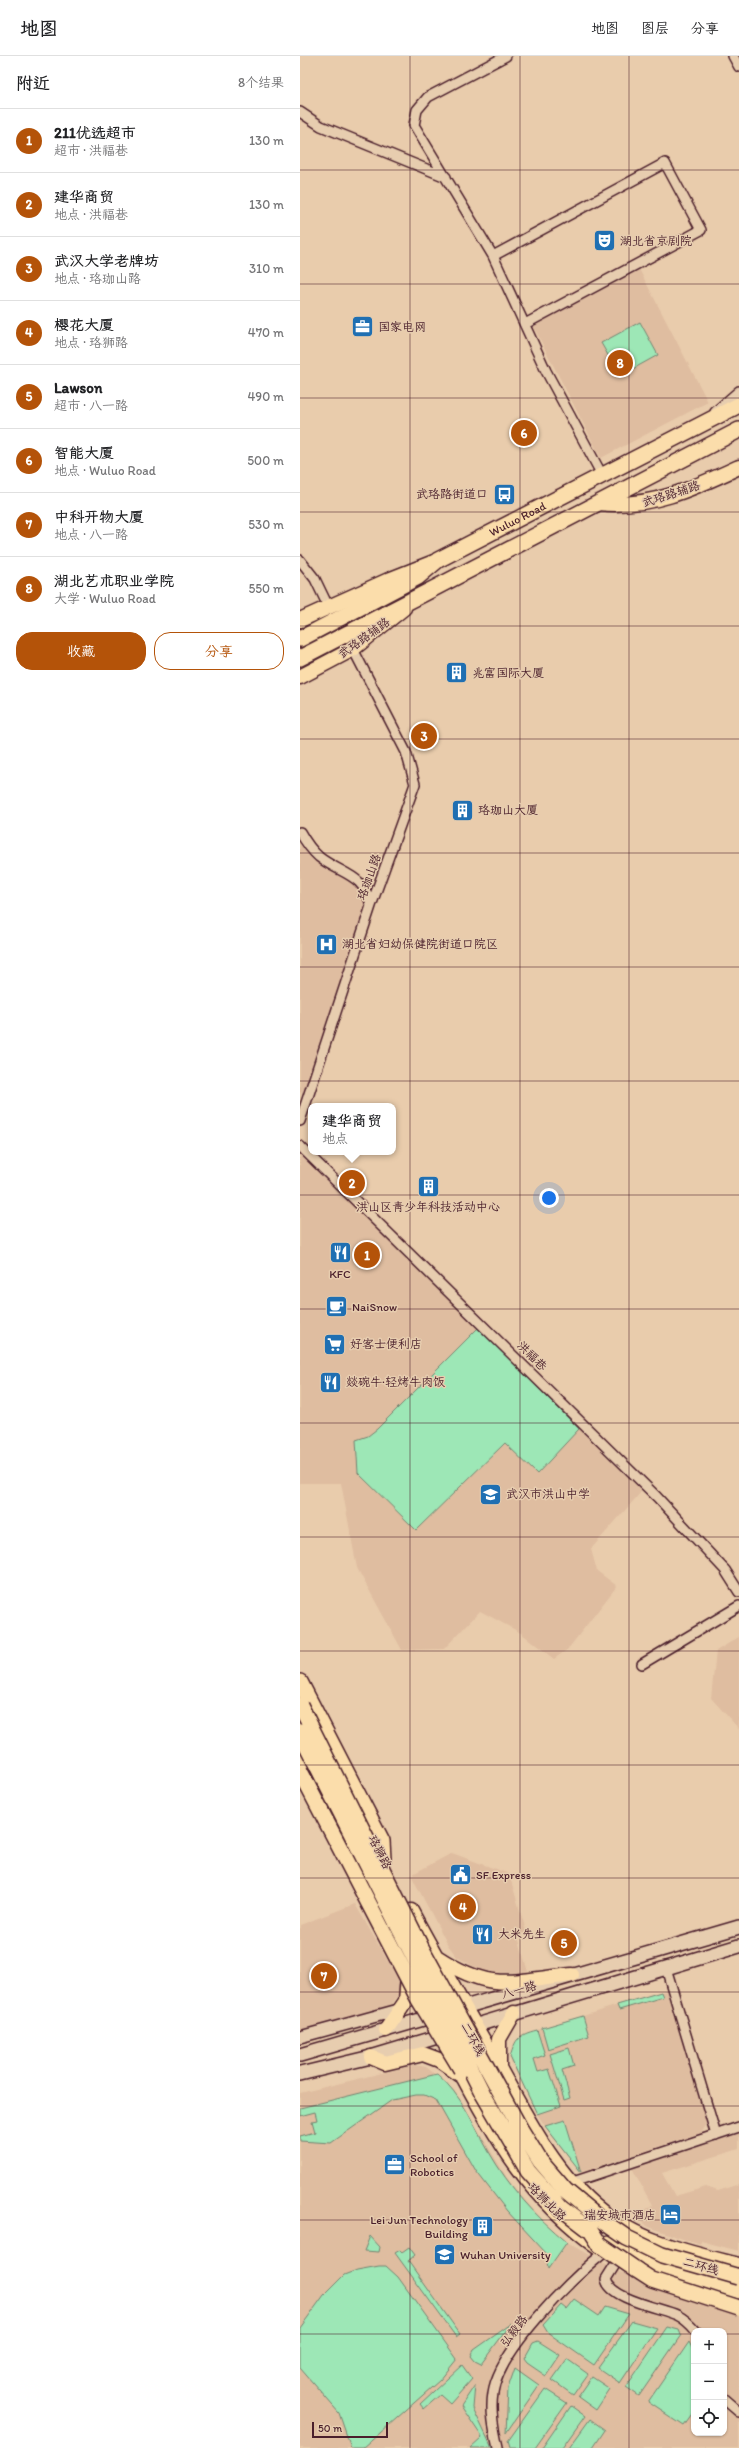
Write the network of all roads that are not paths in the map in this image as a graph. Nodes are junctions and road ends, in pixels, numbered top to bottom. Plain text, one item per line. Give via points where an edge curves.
1 (506, 56) edge
2 (733, 56) edge
3 (739, 67) edge
4 (300, 112) edge
5 (446, 177) junction
6 (493, 256) junction
7 (525, 324) junction
8 (739, 391) edge
9 (739, 405) edge
10 (702, 424) junction
11 (739, 430) edge
12 (739, 467) edge
13 (602, 475) junction
14 (599, 503) junction
15 (300, 560) edge
16 (438, 560) junction
17 (424, 593) junction
18 (328, 606) junction
19 (300, 620) edge
20 (300, 639) edge
21 (353, 649) junction
22 (300, 658) edge
23 (300, 677) edge
24 (300, 832) edge
25 (371, 906) junction
26 (300, 1121) edge
27 (300, 1146) edge
28 (308, 1154) edge
29 (309, 1155) edge
30 (739, 1592) edge
31 (739, 1606) edge
32 (642, 1664) dead end
33 (300, 1682) edge
34 (300, 1695) edge
35 (300, 1705) edge
36 (300, 1732) edge
37 (300, 1752) edge
38 (300, 1771) edge
39 (383, 1859) junction
40 (739, 1927) edge
41 (739, 1946) edge
42 (434, 1955) junction
43 (408, 1968) junction
44 (666, 1968) junction
45 (572, 1975) junction
46 (464, 2006) junction
47 (402, 2009) junction
48 (514, 2013) junction
49 (433, 2016) junction
50 (475, 2025) junction
51 (386, 2030) junction
52 (442, 2036) junction
53 (300, 2037) edge
54 (300, 2055) edge
55 (371, 2056) junction
56 (500, 2068) junction
57 (300, 2074) edge
58 (464, 2078) junction
59 (483, 2094) junction
60 (739, 2127) edge
61 (716, 2134) junction
62 (573, 2182) junction
63 (592, 2232) junction
64 (605, 2252) junction
65 (618, 2260) junction
66 (739, 2265) edge
67 (739, 2277) edge
68 (739, 2291) edge
69 (739, 2301) edge
70 (739, 2308) edge
71 (692, 2328) edge
72 (725, 2400) edge
73 (739, 2412) edge
74 (498, 2448) edge

1 - 5 street via 428,97 417,110 414,125
2 - 3 street
4 - 5 street via 321,126
5 - 6 street
6 - 7 street
6 - 7 street via 665,163 701,230
7 - 13 street via 546,371
8 - 10 street
9 - 10 highway, Wuluo Road
10 - 13 highway, Wuluo Road
11 - 14 highway, Wuluo Road
12 - 14 main road, 武珞路辅路 via 659,500 634,505
13 - 16 highway, Wuluo Road
14 - 17 highway, Wuluo Road
15 - 18 street via 314,579
16 - 18 main road
16 - 20 highway, Wuluo Road via 418,577
17 - 21 main road, 武珞路辅路
17 - 22 highway, Wuluo Road
18 - 19 main road
21 - 23 main road, 武珞路辅路
21 - 25 street, 珞珈山路 via 406,752 415,784
24 - 25 street via 318,856 360,882 367,892
25 - 26 street, 珞珈山路
27 - 28 street, 洪福巷
29 - 30 street, 洪福巷 via 657,1497 725,1570
31 - 32 street
33 - 39 highway via 382,1841
34 - 39 main road, 珞狮路
35 - 67 highway, 二环线, bridge via 422,1948 540,2161 565,2190 627,2238 662,2255
36 - 59 highway, 二环线, bridge
37 - 43 main road
38 - 59 highway, bridge via 418,1998 466,2077
39 - 42 main road, 珞狮路
40 - 45 main road, 八一路
41 - 44 main road, 八一路
42 - 45 main road via 455,1968 488,1982 524,1982
42 - 46 main road, 珞狮路
43 - 47 main road via 408,1992
43 - 49 main road
44 - 48 main road, 八一路
44 - 61 street
45 - 46 main road, 八一路
46 - 49 main road, 八一路
46 - 50 main road
47 - 51 main road
47 - 53 street
48 - 50 main road, 八一路
48 - 56 main road via 499,2039
49 - 51 main road, 八一路
49 - 52 main road, 珞狮北路
50 - 52 main road, 八一路
50 - 56 main road
51 - 54 main road, 八一路
52 - 55 main road, 八一路
52 - 58 main road, 珞狮北路
55 - 57 main road, 八一路
55 - 58 main road via 384,2063 423,2054 439,2060
56 - 62 main road via 536,2134
58 - 64 main road, 珞狮北路 via 500,2143 530,2186 569,2224
59 - 63 highway, 二环线, bridge via 518,2156 542,2189 561,2208
60 - 61 street
61 - 62 street
62 - 66 main road via 597,2208 630,2229 667,2245
63 - 68 highway, 二环线 via 631,2256 657,2268
63 - 70 highway, bridge via 600,2245 652,2280
64 - 65 main road, 珞狮北路
64 - 74 street, 弘毅路 via 555,2296 500,2372 493,2392 492,2408
65 - 69 main road, 珞狮北路
65 - 71 street via 606,2280 611,2289 620,2295 677,2316
72 - 73 street

